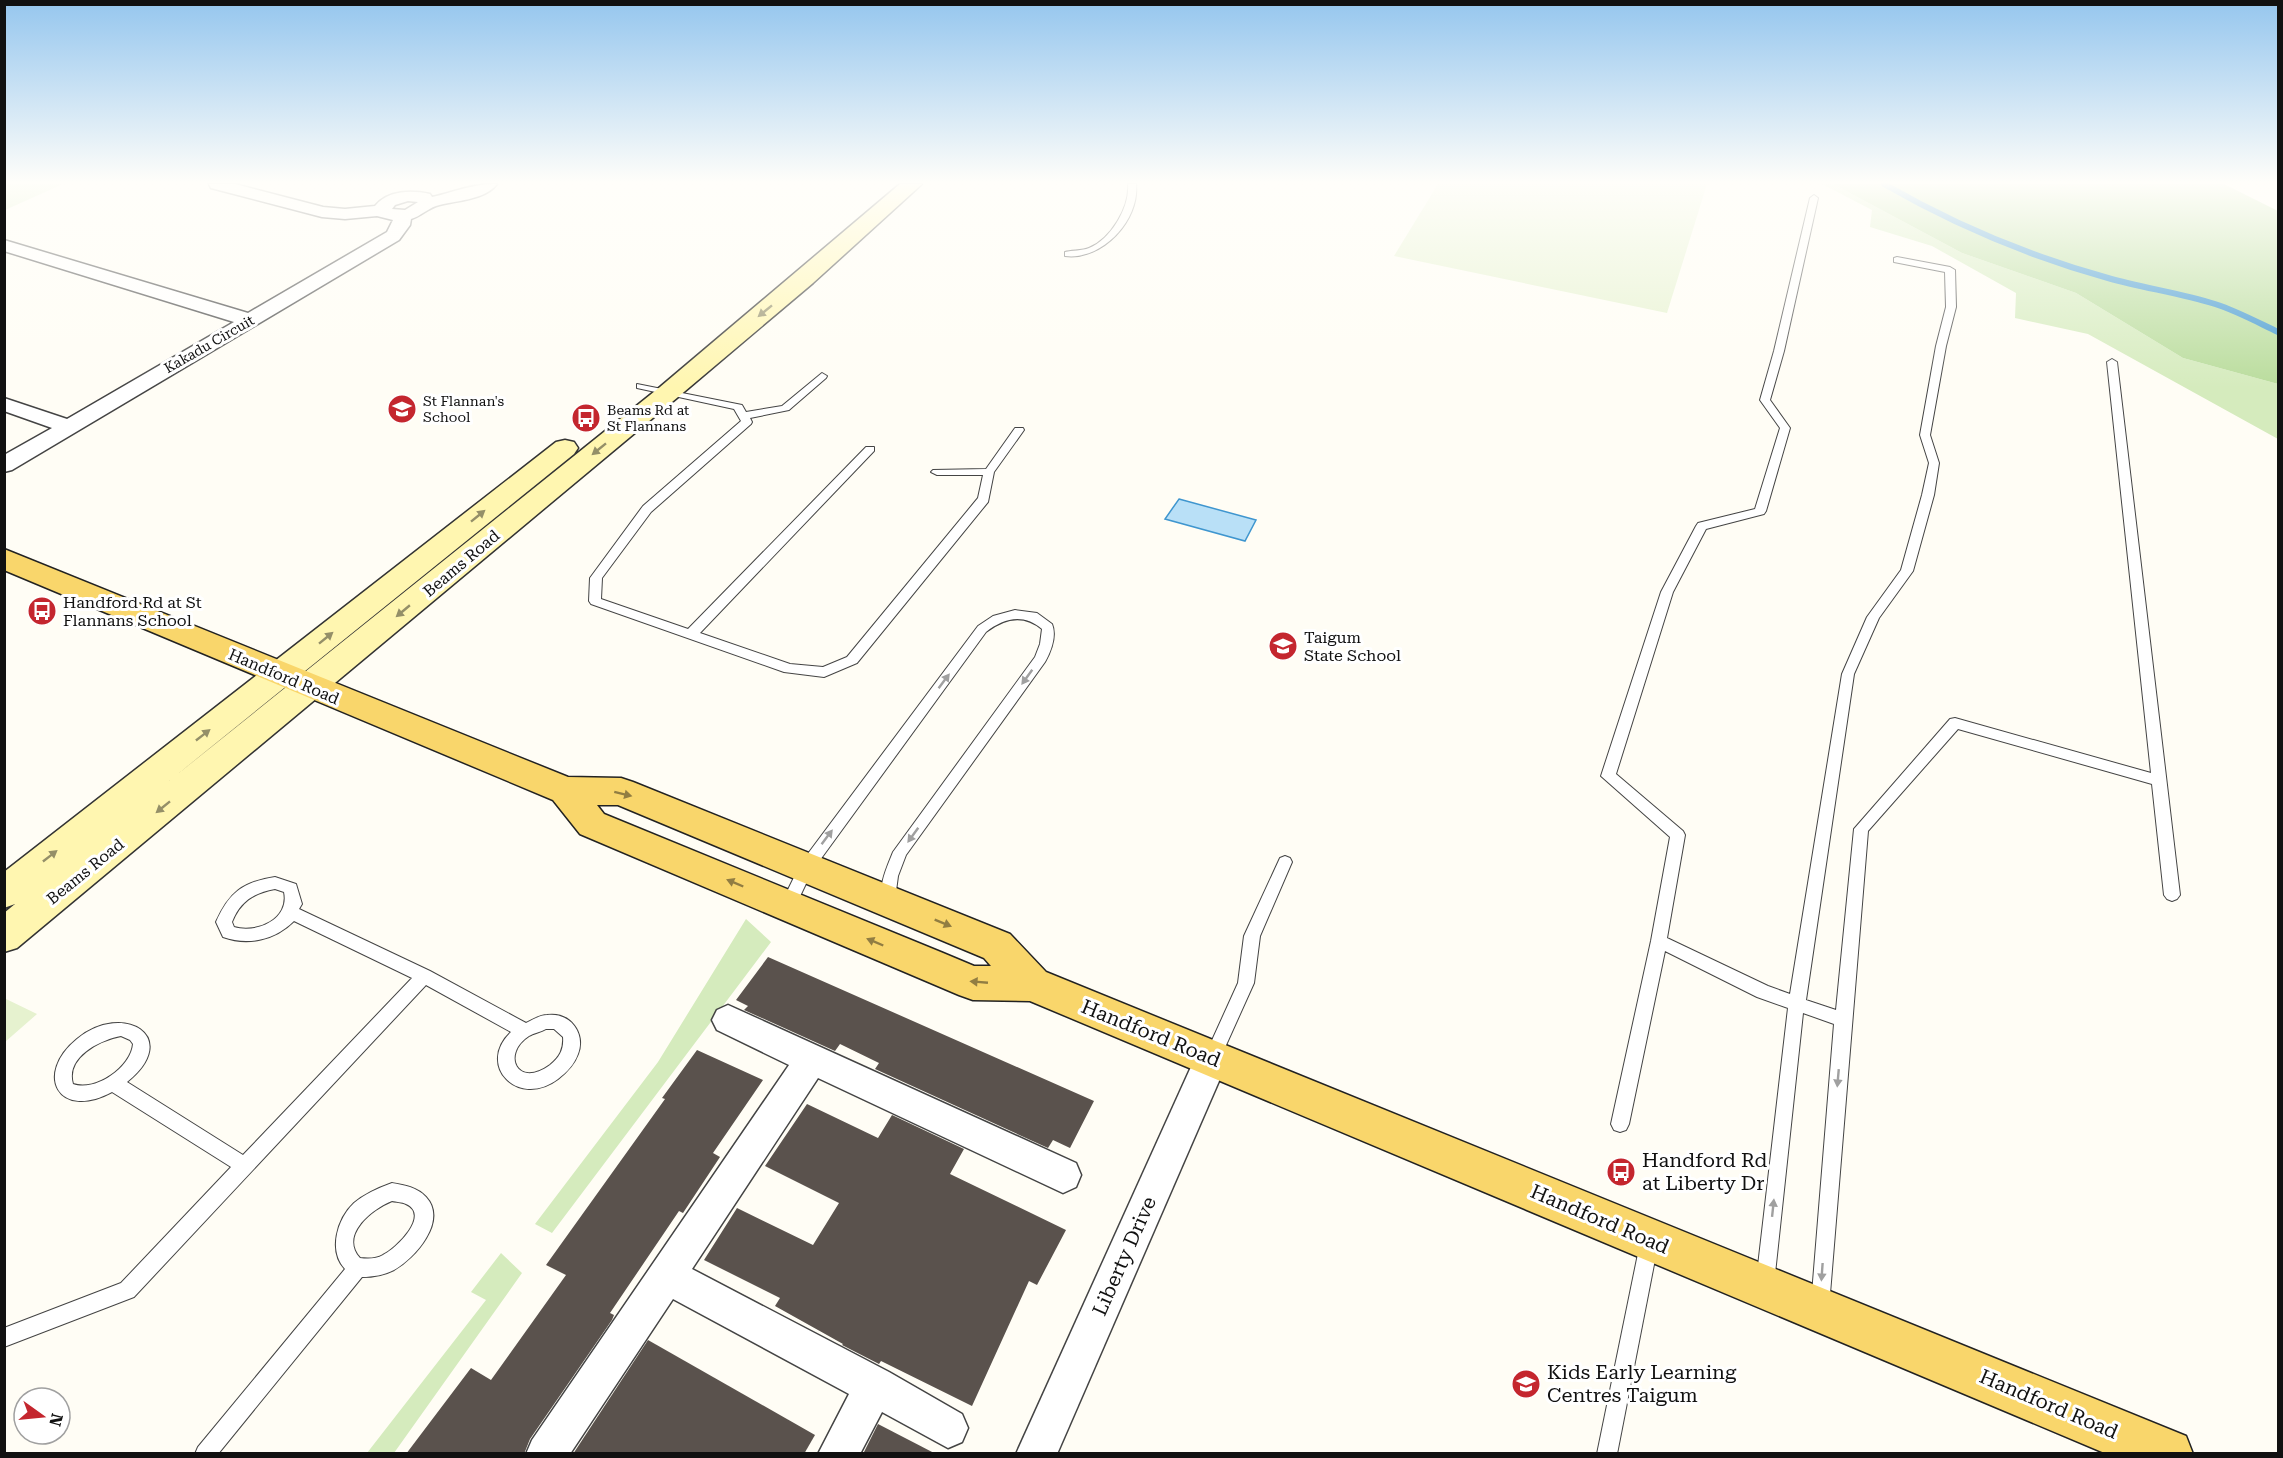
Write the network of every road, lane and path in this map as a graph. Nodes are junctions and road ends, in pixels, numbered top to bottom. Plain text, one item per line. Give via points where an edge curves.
1 (27, 252) edge
2 (366, 252) edge
3 (818, 252) edge
4 (835, 252) edge
5 (1080, 252) edge
6 (1802, 252) edge
7 (1068, 254) dead end
8 (1898, 261) dead end
9 (249, 320) junction
10 (2112, 362) dead end
11 (822, 376) dead end
12 (655, 389) junction
13 (4, 404) edge
14 (743, 416) junction
15 (67, 426) junction
16 (1019, 430) dead end
17 (870, 449) dead end
18 (4, 465) edge
19 (937, 472) dead end
20 (989, 472) junction
21 (4, 559) edge
22 (691, 634) junction
23 (280, 674) junction
24 (311, 687) junction
25 (2158, 780) junction
26 (565, 790) junction
27 (1285, 862) dead end
28 (806, 867) junction
29 (4, 893) edge
30 (2172, 895) dead end
31 (889, 901) junction
32 (789, 906) junction
33 (290, 912) junction
34 (4, 936) edge
35 (1659, 941) junction
36 (424, 976) junction
37 (1032, 984) junction
38 (1797, 1005) junction
39 (728, 1020) dead end
40 (1843, 1020) junction
41 (524, 1030) dead end
42 (1212, 1058) junction
43 (812, 1059) junction
44 (114, 1084) junction
45 (1620, 1125) dead end
46 (245, 1166) junction
47 (1063, 1174) dead end
48 (1650, 1239) junction
49 (358, 1268) junction
50 (668, 1276) junction
51 (1764, 1287) junction
52 (1819, 1309) junction
53 (4, 1338) edge
54 (875, 1386) junction
55 (948, 1428) dead end
56 (205, 1454) edge
57 (546, 1454) edge
58 (838, 1454) edge
59 (1036, 1454) edge
60 (1607, 1454) edge
61 (2168, 1454) edge

1 - 9 street
2 - 9 street, Kakadu Circuit
3 - 12 main road, Beams Road
4 -> 12 main road, Beams Road
5 - 7 lane
6 - 35 lane via 1765,400 1785,428 1760,512 1702,526 1667,592 1608,776 1678,836
8 - 38 lane via 1950,270 1952,307 1925,435 1934,463 1907,571 1873,617 1848,674
9 - 15 street, Kakadu Circuit
10 - 25 lane
11 - 14 lane via 785,408
12 - 14 lane via 738,407
23 -> 12 main road, Beams Road
12 -> 24 main road, Beams Road
13 - 15 street
14 - 22 lane via 747,422 647,509 596,578 595,601
15 - 18 street, Kakadu Circuit
16 - 20 lane
17 - 22 lane
19 - 20 lane
20 - 22 lane via 984,499 852,660 824,672 789,669
21 - 23 main road, Handford Road
23 - 24 main road, Handford Road
29 -> 23 main road, Beams Road
24 - 26 main road, Handford Road
24 -> 34 main road, Beams Road
25 - 30 lane
25 - 40 lane via 1955,723 1862,829
26 -> 28 main road, Handford Road via 621,792
32 -> 26 main road, Handford Road via 592,824
27 - 42 lane via 1252,936 1246,983
28 - 31 main road, Handford Road
28 -> 31 lane via 982,629 998,616 1009,614 1044,622 1048,627 1047,646 1040,659 900,852 891,876
28 - 32 lane
31 -> 37 main road, Handford Road via 997,946
37 -> 32 main road, Handford Road via 973,983
33 - 33 lane via 273,928 250,937 232,934 226,928 232,904 258,886 275,883 291,888 295,903
33 - 36 lane
35 - 38 lane
35 - 45 lane
36 - 41 lane
36 - 46 lane
37 - 42 main road, Handford Road
38 - 40 lane
51 -> 38 lane
39 - 43 street
40 -> 52 lane
42 - 48 main road, Handford Road
42 - 59 street, Liberty Drive
43 - 47 street
43 - 50 street
44 - 44 lane via 88,1094 76,1093 63,1083 63,1074 66,1064 84,1043 109,1031 131,1031 138,1036 140,1054 126,1075
44 - 46 lane
46 - 53 lane via 127,1290
48 - 51 main road, Handford Road
48 - 60 lane
49 - 49 lane via 344,1252 344,1240 355,1215 379,1196 392,1192 414,1196 424,1214 417,1238 408,1250 383,1266
49 - 56 lane
50 - 54 street
50 - 57 street
51 - 52 main road, Handford Road
52 - 61 main road, Handford Road
54 - 55 street
54 - 58 street

